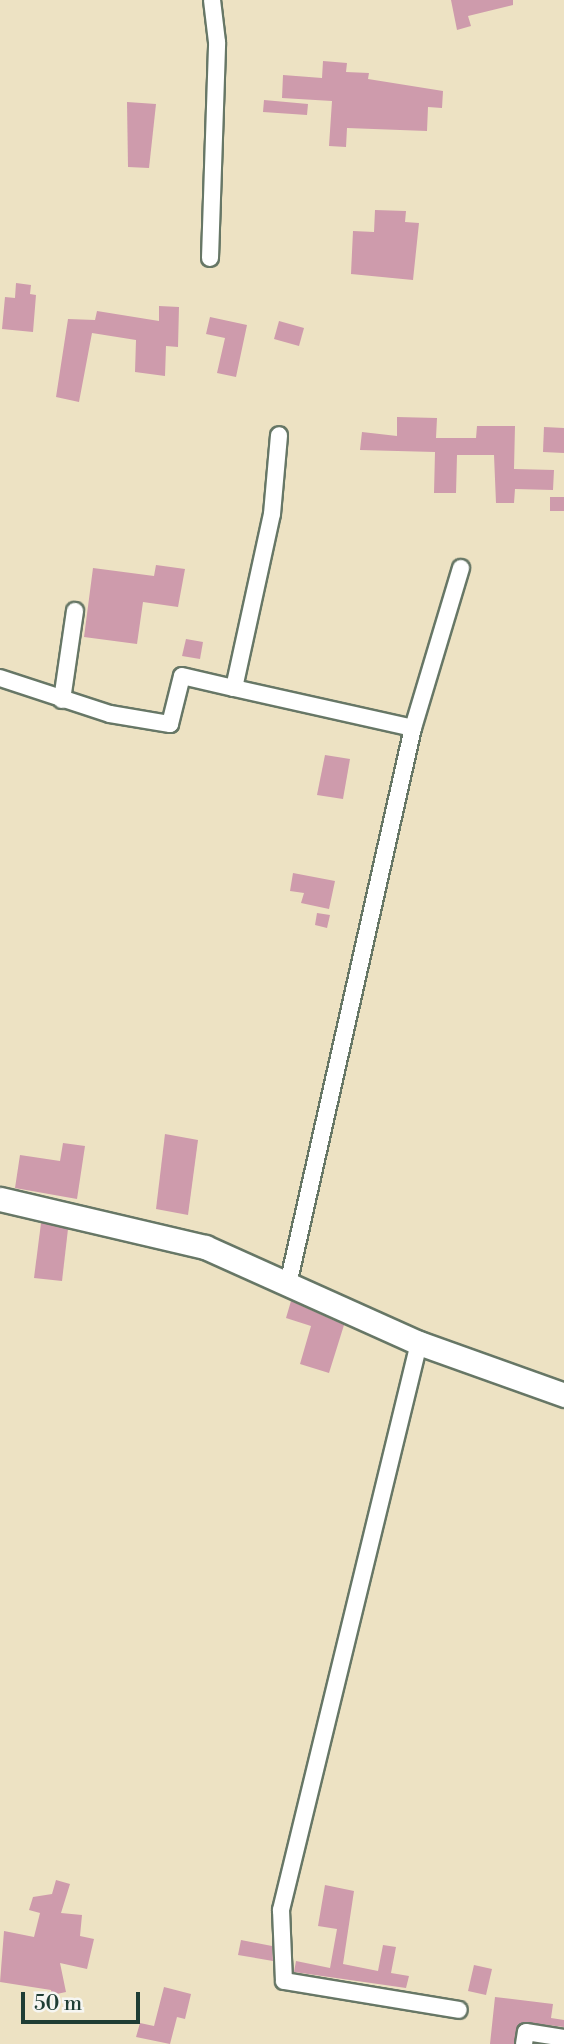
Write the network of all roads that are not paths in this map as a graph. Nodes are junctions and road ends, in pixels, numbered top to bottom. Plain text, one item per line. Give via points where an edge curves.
1 (212, 0) edge
2 (210, 258) dead end
3 (279, 435) dead end
4 (461, 568) dead end
5 (75, 611) dead end
6 (0, 678) edge
7 (234, 688) junction
8 (62, 701) junction
9 (413, 728) junction
10 (0, 1199) edge
11 (289, 1280) junction
12 (419, 1343) junction
13 (564, 1395) edge
14 (458, 2010) dead end
15 (564, 2038) edge
16 (524, 2044) edge

1 - 2 street via 217,43
3 - 7 street via 272,514
4 - 9 street
5 - 8 street
6 - 8 street
7 - 8 street via 181,677 170,724
7 - 9 street
9 - 11 street
10 - 11 street via 205,1247
11 - 12 street
12 - 13 street
12 - 14 street via 281,1910 284,1981
15 - 16 street via 526,2032

